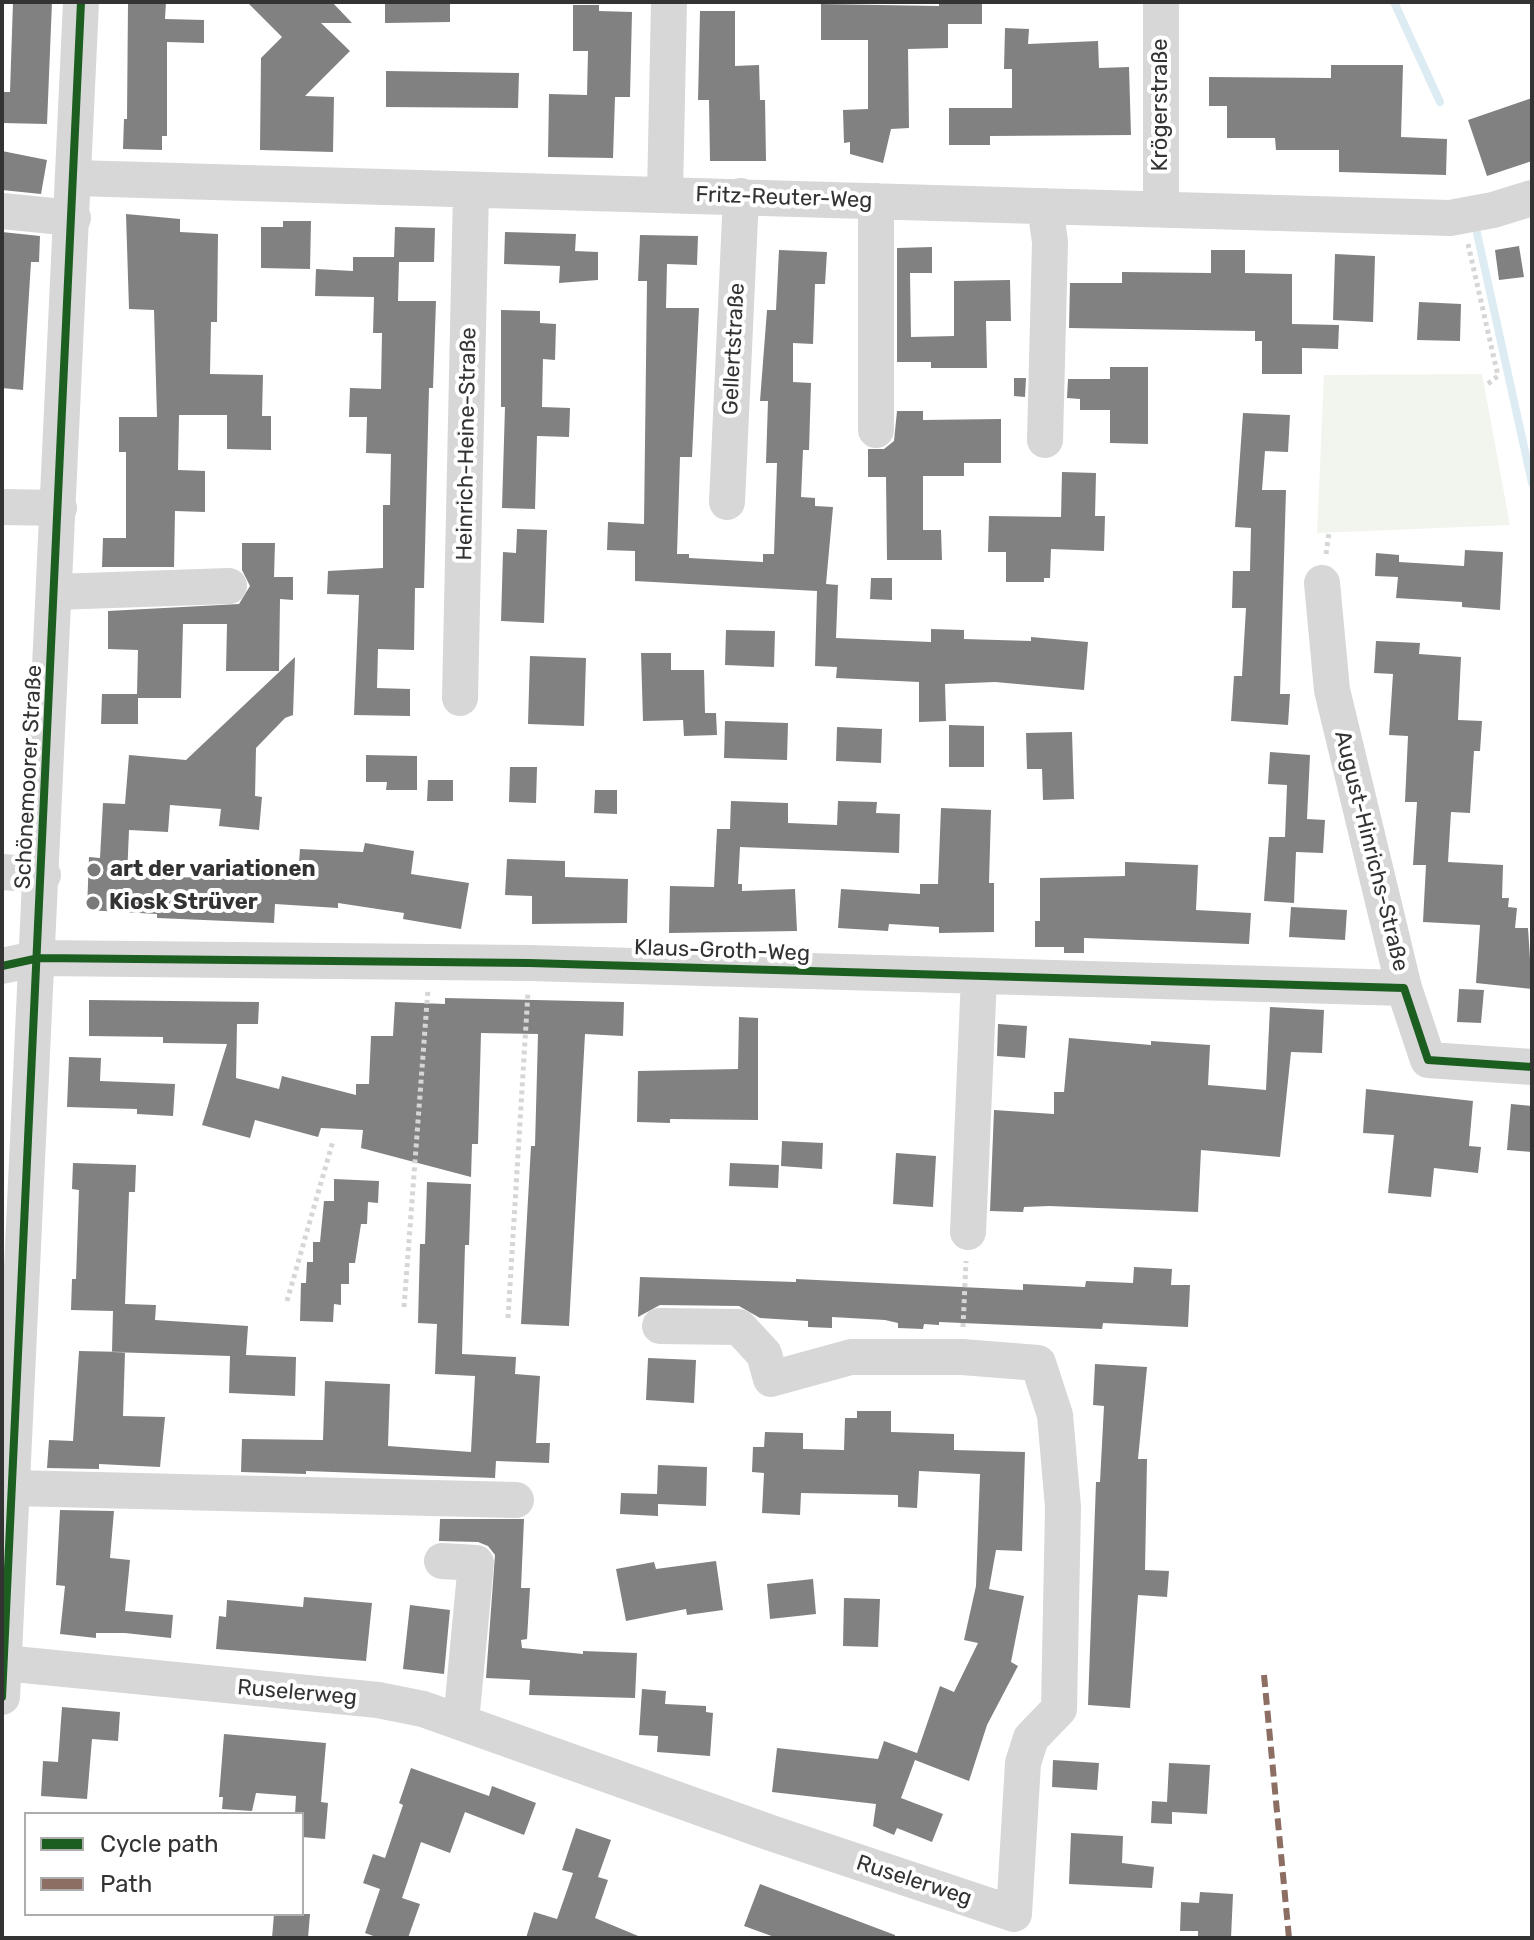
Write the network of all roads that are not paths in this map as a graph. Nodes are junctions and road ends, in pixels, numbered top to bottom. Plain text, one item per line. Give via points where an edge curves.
1 (81, 2) edge
2 (669, 2) edge
3 (1161, 2) edge
4 (75, 178) junction
5 (471, 190) junction
6 (665, 194) junction
7 (741, 196) junction
8 (1532, 198) edge
9 (876, 201) junction
10 (1045, 206) junction
11 (1161, 207) junction
12 (2, 211) edge
13 (1477, 213) junction
14 (1532, 213) edge
15 (73, 218) junction
16 (876, 430) dead end
17 (1045, 440) dead end
18 (727, 502) dead end
19 (2, 507) edge
20 (59, 508) junction
21 (1322, 583) dead end
22 (229, 586) dead end
23 (55, 592) junction
24 (460, 698) dead end
25 (2, 872) edge
26 (43, 875) junction
27 (39, 958) junction
28 (2, 966) edge
29 (979, 977) junction
30 (1404, 988) junction
31 (1532, 1067) edge
32 (14, 1149) edge
33 (968, 1232) road end
34 (660, 1326) dead end
35 (12, 1488) junction
36 (516, 1500) dead end
37 (5, 1555) edge
38 (442, 1561) dead end
39 (3, 1680) edge
40 (461, 1722) junction

1 - 4 street, Schönemoorer Straße
2 - 6 street
3 - 11 street, Krögerstraße
4 - 5 street, Fritz-Reuter-Weg
4 - 15 street, Schönemoorer Straße
5 - 6 street, Fritz-Reuter-Weg
5 - 24 street, Heinrich-Heine-Straße
6 - 7 street, Fritz-Reuter-Weg
7 - 9 street, Fritz-Reuter-Weg
7 - 18 street, Gellertstraße
8 - 13 street
9 - 10 street, Fritz-Reuter-Weg
9 - 16 street
10 - 11 street, Fritz-Reuter-Weg
10 - 17 street via 1050,242
11 - 13 street, Fritz-Reuter-Weg
12 - 15 street
13 - 14 street, Fritz-Reuter-Weg
15 - 20 street, Schönemoorer Straße
19 - 20 street
20 - 23 street, Schönemoorer Straße
21 - 30 street, August-Hinrichs-Straße via 1332,690
22 - 23 street
23 - 26 street, Schönemoorer Straße
25 - 26 street
26 - 27 street, Schönemoorer Straße
27 - 28 street, Klaus-Groth-Weg
27 - 29 street, Klaus-Groth-Weg via 529,963
27 - 32 street, Schönemoorer Straße
29 - 30 street, Klaus-Groth-Weg
29 - 33 street
30 - 31 street, August-Hinrichs-Straße via 1428,1060
32 - 35 street, Schönemoorer Straße
34 - 40 street, Ruselerweg via 739,1327 764,1354 771,1379 851,1357 1038,1363 1055,1415 1063,1507 1059,1709 1031,1738 1023,1763 1014,1914
35 - 36 street
35 - 37 street, Schönemoorer Straße
37 - 39 street, Schönemoorer Straße
38 - 40 street via 476,1563
39 - 40 street, Ruselerweg via 378,1700

